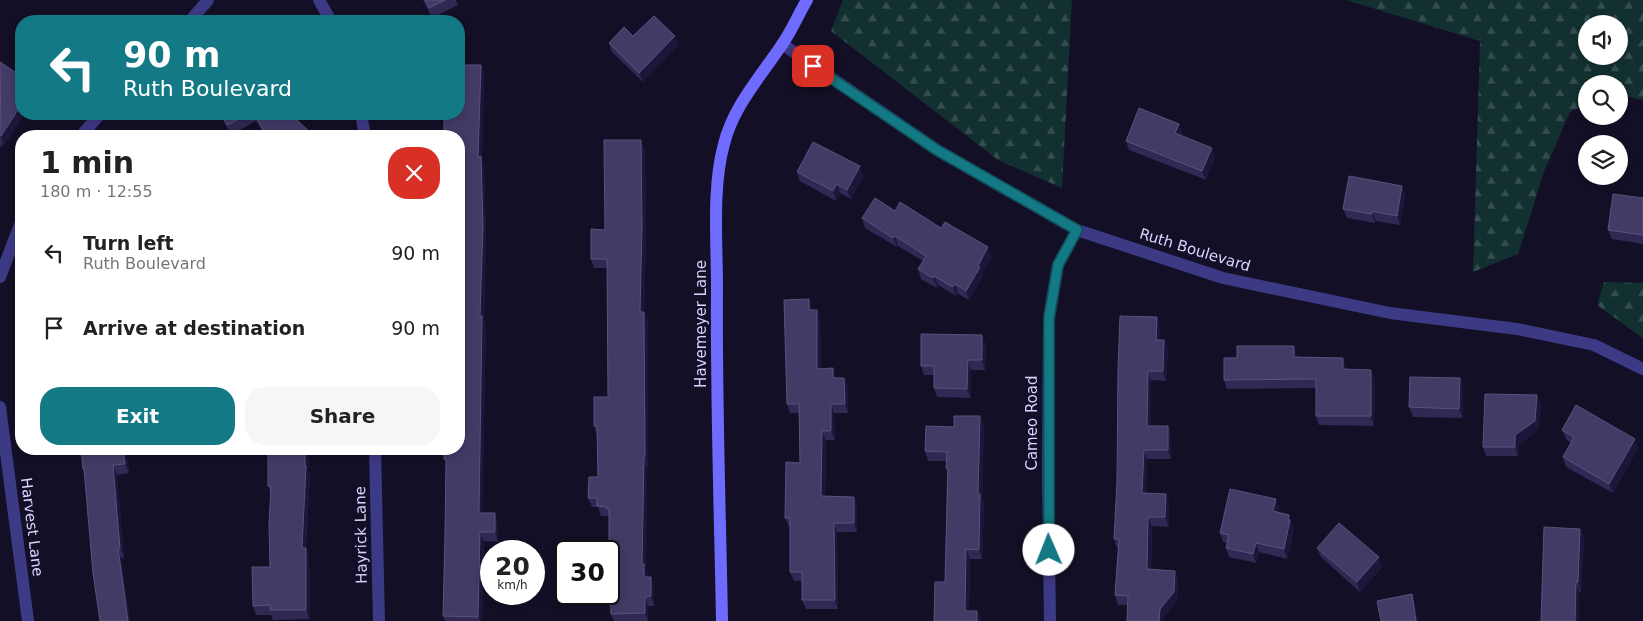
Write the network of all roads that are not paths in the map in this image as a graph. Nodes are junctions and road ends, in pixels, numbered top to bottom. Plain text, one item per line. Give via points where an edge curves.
1 (208, 0) edge
2 (319, 0) edge
3 (807, 0) edge
4 (195, 15) edge
5 (327, 15) edge
6 (782, 44) junction
7 (95, 120) edge
8 (86, 130) edge
9 (1077, 230) junction
10 (15, 238) edge
11 (0, 277) edge
12 (1643, 369) edge
13 (0, 407) edge
14 (375, 455) edge
15 (28, 621) edge
16 (379, 621) edge
17 (722, 621) edge
18 (1050, 621) edge

1 - 4 street
2 - 5 street
3 - 6 street, Havemeyer Lane
6 - 9 street, Ruth Boulevard via 937,150
6 - 17 street, Havemeyer Lane via 731,122 720,163 716,327
7 - 8 street
9 - 12 street, Ruth Boulevard via 1223,278 1390,313 1517,328 1594,345
9 - 18 street, Cameo Road via 1058,265 1049,318
10 - 11 street
13 - 15 street, Harvest Lane
14 - 16 street, Hayrick Lane

